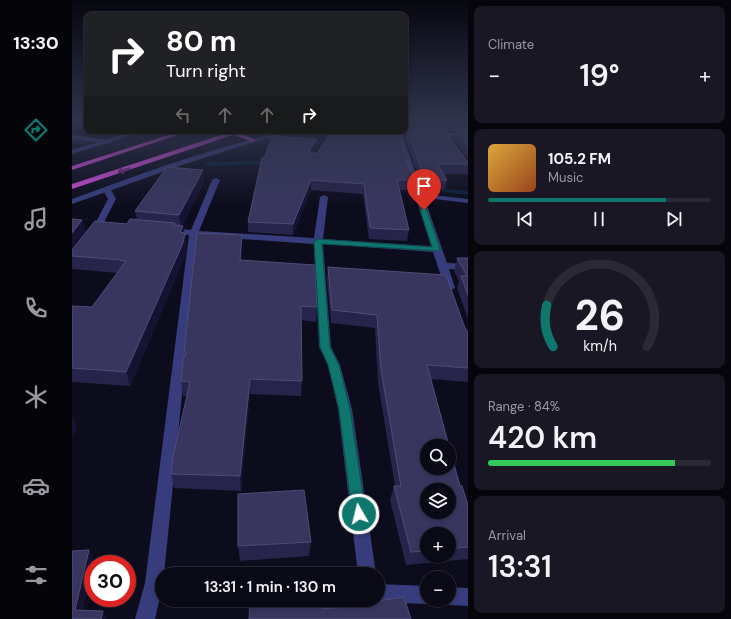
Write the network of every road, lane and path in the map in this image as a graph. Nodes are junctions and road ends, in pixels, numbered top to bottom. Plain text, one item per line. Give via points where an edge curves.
1 (84, 149) edge
2 (131, 149) edge
3 (186, 149) edge
4 (224, 149) edge
5 (404, 149) edge
6 (72, 152) edge
7 (72, 168) edge
8 (216, 180) dead end
9 (72, 187) edge
10 (108, 190) junction
11 (324, 197) dead end
12 (435, 197) dead end
13 (468, 201) edge
14 (72, 202) edge
15 (100, 226) edge
16 (162, 230) edge
17 (194, 233) junction
18 (318, 241) junction
19 (436, 249) junction
20 (442, 266) junction
21 (468, 267) edge
22 (452, 296) edge
23 (160, 567) edge
24 (366, 567) edge
25 (155, 591) edge
26 (385, 593) edge
27 (420, 596) edge
28 (456, 596) edge
29 (468, 597) edge
30 (330, 607) edge
31 (145, 619) edge
32 (331, 619) edge

1 - 6 street
2 - 7 highway
3 -> 9 highway
4 - 10 street
5 - 19 street
8 - 17 street
10 - 14 street
10 - 15 street via 112,198
11 - 18 street
12 - 13 street
16 - 17 street
17 - 18 street
17 - 23 street
18 - 19 street
18 - 24 street via 325,347 334,365 344,409
19 - 20 street
20 - 21 street
20 - 22 street
25 - 31 street
26 - 27 street
28 - 29 street
30 - 32 street

